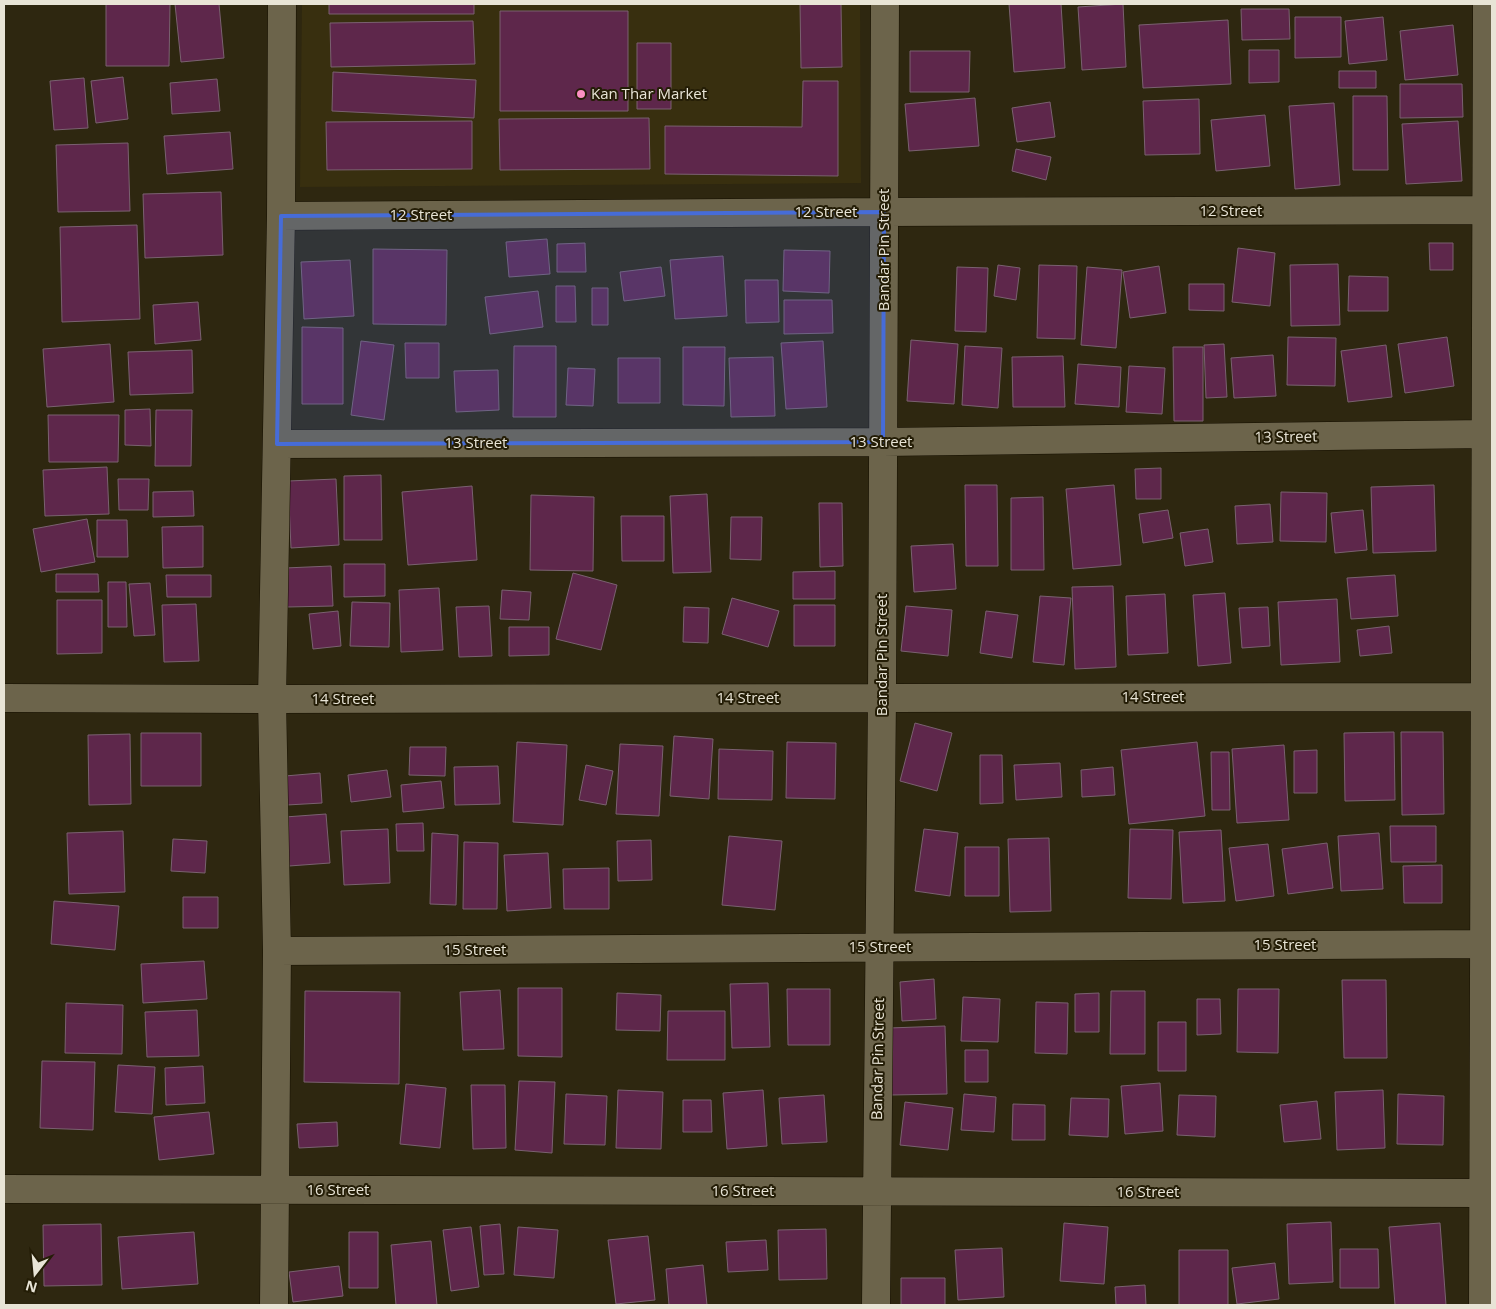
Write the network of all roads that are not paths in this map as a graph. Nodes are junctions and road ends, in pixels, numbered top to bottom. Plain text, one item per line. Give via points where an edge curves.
1 (282, 4) edge
2 (885, 4) edge
3 (1486, 4) edge
4 (1489, 210) edge
5 (884, 212) junction
6 (280, 216) junction
7 (1485, 434) junction
8 (883, 442) junction
9 (276, 444) junction
10 (1488, 697) edge
11 (4, 698) edge
12 (882, 698) junction
13 (272, 699) junction
14 (1484, 944) junction
15 (880, 947) junction
16 (277, 951) junction
17 (4, 1189) edge
18 (275, 1190) junction
19 (877, 1191) junction
20 (1483, 1193) junction
21 (274, 1305) edge
22 (876, 1305) edge
23 (1483, 1305) edge

1 - 6 street
2 - 5 street, Bandar Pin Street
3 - 4 street
4 - 5 street, 12 Street
4 - 7 street
5 - 6 street, 12 Street
5 - 8 street, Bandar Pin Street
6 - 9 street
7 - 8 street, 13 Street
7 - 10 street
8 - 9 street, 13 Street
8 - 12 street, Bandar Pin Street
9 - 13 street
10 - 12 street, 14 Street
10 - 14 street
11 - 13 street, 14 Street
12 - 13 street, 14 Street
12 - 15 street, Bandar Pin Street
13 - 16 street
14 - 15 street, 15 Street
14 - 20 street
15 - 16 street, 15 Street
15 - 19 street, Bandar Pin Street
16 - 18 street
17 - 18 street, 16 Street
18 - 19 street, 16 Street
18 - 21 street
19 - 20 street, 16 Street
19 - 22 street, Bandar Pin Street
20 - 23 street

